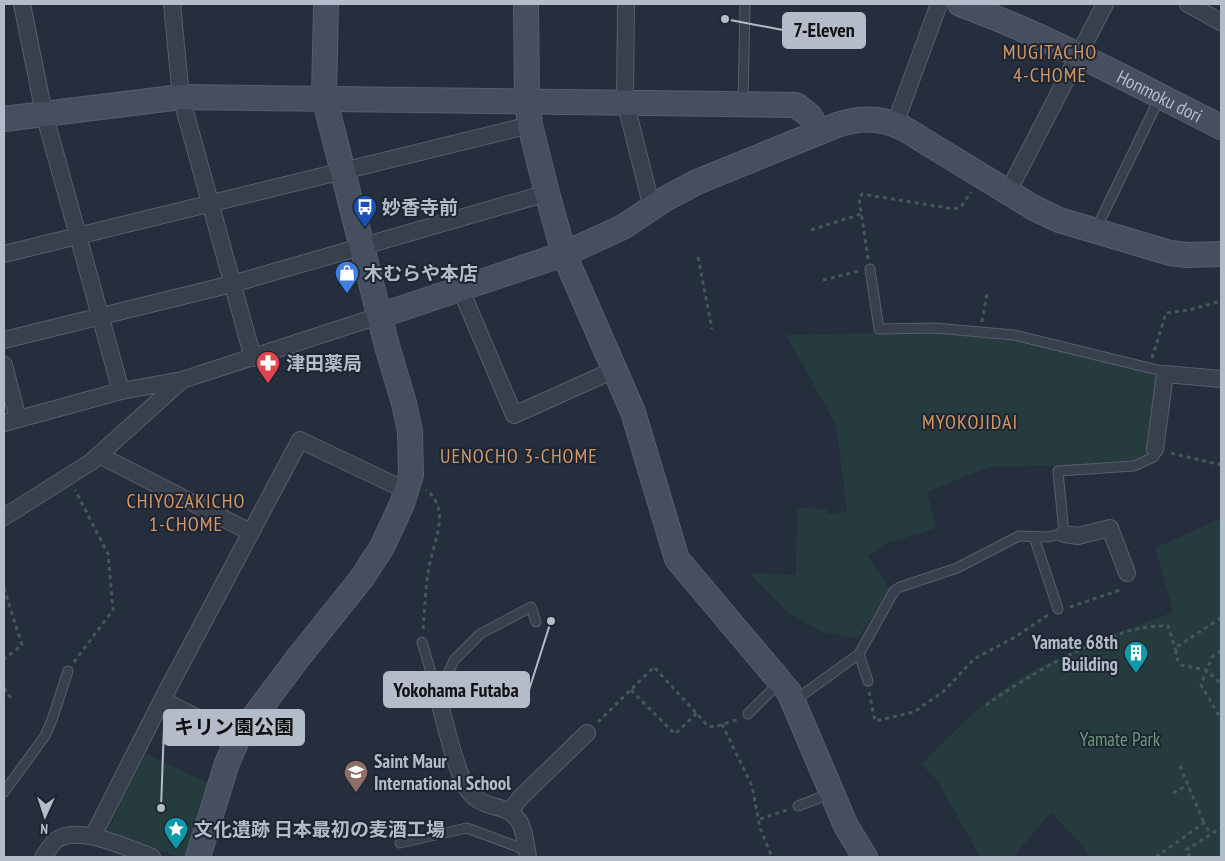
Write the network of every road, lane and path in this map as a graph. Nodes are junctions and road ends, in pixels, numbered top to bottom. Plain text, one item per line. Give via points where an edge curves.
1 (22, 4) edge
2 (172, 4) edge
3 (326, 4) edge
4 (526, 4) edge
5 (626, 4) edge
6 (745, 4) edge
7 (940, 4) edge
8 (960, 4) edge
9 (1105, 4) edge
10 (1188, 4) edge
11 (1221, 22) edge
12 (1078, 56) junction
13 (182, 96) junction
14 (324, 97) junction
15 (1160, 97) junction
16 (527, 100) junction
17 (625, 101) junction
18 (744, 103) junction
19 (44, 113) junction
20 (4, 119) edge
21 (894, 124) junction
22 (530, 125) junction
23 (1221, 127) edge
24 (819, 132) junction
25 (342, 171) junction
26 (982, 177) junction
27 (1008, 192) junction
28 (547, 193) junction
29 (210, 204) junction
30 (652, 208) junction
31 (861, 214) junction
32 (811, 230) dead end
33 (1094, 232) junction
34 (78, 236) junction
35 (361, 248) junction
36 (4, 254) edge
37 (564, 254) junction
38 (1221, 254) edge
39 (698, 257) dead end
40 (867, 270) junction
41 (824, 280) dead end
42 (232, 284) junction
43 (461, 290) junction
44 (988, 293) dead end
45 (1221, 301) edge
46 (100, 316) junction
47 (379, 316) junction
48 (982, 322) dead end
49 (712, 329) dead end
50 (4, 340) edge
51 (252, 358) junction
52 (4, 365) edge
53 (1149, 368) junction
54 (614, 370) junction
55 (1165, 374) junction
56 (1221, 379) edge
57 (182, 380) junction
58 (121, 392) junction
59 (11, 421) edge
60 (1155, 449) junction
61 (99, 455) junction
62 (1221, 465) edge
63 (68, 477) junction
64 (408, 487) junction
65 (4, 517) edge
66 (250, 532) junction
67 (1064, 534) junction
68 (1034, 537) junction
69 (1127, 573) joint
70 (4, 588) edge
71 (1058, 609) junction
72 (1221, 618) edge
73 (536, 622) dead end
74 (422, 642) joint
75 (1176, 651) junction
76 (1221, 651) edge
77 (859, 654) junction
78 (4, 659) edge
79 (1206, 670) junction
80 (68, 671) joint
81 (868, 681) joint
82 (780, 682) junction
83 (1221, 684) edge
84 (4, 688) edge
85 (631, 690) junction
86 (438, 696) junction
87 (12, 700) dead end
88 (162, 700) junction
89 (794, 702) junction
90 (986, 706) dead end
91 (608, 713) dead end
92 (697, 713) junction
93 (748, 714) joint
94 (1221, 719) edge
95 (722, 724) junction
96 (587, 733) dead end
97 (238, 738) junction
98 (1180, 766) dead end
99 (1188, 785) junction
100 (4, 792) edge
101 (832, 793) junction
102 (1173, 793) dead end
103 (798, 806) joint
104 (510, 811) junction
105 (760, 819) junction
106 (1204, 823) junction
107 (1221, 828) edge
108 (1210, 833) junction
109 (93, 836) junction
110 (400, 843) dead end
111 (527, 853) edge
112 (44, 857) edge
113 (152, 857) edge
114 (198, 857) edge
115 (772, 857) edge
116 (865, 857) edge
117 (1156, 857) edge
118 (1190, 857) edge

1 - 19 street
2 - 13 street
3 - 14 street
4 - 16 street
5 - 17 street
6 - 18 lane
7 - 21 street
8 - 12 street, Honmoku dori via 1001,19
9 - 12 street
10 - 11 street
12 - 15 street, Honmoku dori
12 - 27 street
13 - 14 street
13 - 19 street
13 - 29 street
14 - 16 street
14 - 25 street
15 - 23 street, Honmoku dori
15 - 33 lane
16 - 17 street
16 - 22 street
17 - 18 street
17 - 30 street
18 - 24 street via 796,105 810,116
19 - 20 street
19 - 34 street
21 - 24 street via 859,119
21 - 26 street
22 - 25 street
22 - 28 street
24 - 30 street via 697,182
25 - 29 street
25 - 35 street
26 - 27 street
26 - 31 path via 960,207 954,209 865,193 859,198
27 - 33 street via 1059,220
28 - 35 street
28 - 37 street
29 - 34 street
29 - 42 street
30 - 37 street via 610,234
31 - 32 path
31 - 40 path
33 - 38 street via 1170,252
34 - 36 street
34 - 46 street
35 - 42 street
35 - 47 street
37 - 43 street
37 - 54 street
39 - 49 path
40 - 41 path
40 - 53 lane via 879,329 934,328 1014,335
42 - 46 street
42 - 51 street
43 - 47 street
43 - 54 street via 514,415
44 - 48 path
45 - 53 path via 1166,313
46 - 50 street
46 - 58 street
47 - 51 street
47 - 64 street via 410,431
51 - 57 street
52 - 59 street
53 - 55 lane
54 - 82 street via 633,412 677,559
55 - 56 street
55 - 60 street
57 - 58 street
57 - 61 street
58 - 59 street
60 - 62 path
60 - 67 lane via 1154,458 1134,466 1058,471
61 - 63 street
61 - 66 street
63 - 65 street
63 - 80 path via 108,554 113,610
64 - 66 street via 300,440
64 - 74 path via 422,487 433,495 438,505 440,525 429,568
64 - 97 street via 382,546 362,578
66 - 88 street
67 - 68 lane
67 - 69 street via 1078,536 1110,528
68 - 71 lane
68 - 77 lane via 1019,536 957,568 894,591
69 - 71 path via 1127,587
70 - 78 path via 22,645
71 - 81 path via 980,655 944,691 914,712 874,721
72 - 75 path via 1178,646
73 - 86 lane via 531,608 480,634 454,660
74 - 86 lane
75 - 79 path via 1176,660 1181,666
75 - 90 path via 1168,626 1156,625 1126,633 1052,663
76 - 79 path via 1212,657
77 - 81 lane
77 - 89 lane
79 - 83 path
79 - 94 path via 1201,685
80 - 100 lane via 45,736
82 - 89 street
82 - 93 lane
84 - 87 path
85 - 91 path
85 - 92 path via 676,734
85 - 92 path via 654,667
86 - 104 street via 449,740 469,792 487,804
88 - 97 street
88 - 109 street
89 - 101 street
92 - 95 path via 708,726
93 - 95 path via 740,720
95 - 105 path via 752,786
96 - 104 street
97 - 114 street
98 - 99 path
99 - 102 path
99 - 106 path
101 - 103 lane
101 - 116 street via 846,826
103 - 105 path
104 - 111 street via 522,826
105 - 115 path via 760,828
106 - 108 path
106 - 117 path
107 - 108 path
108 - 118 path via 1186,850
109 - 112 street via 57,839
109 - 113 street
110 - 111 lane via 467,828

